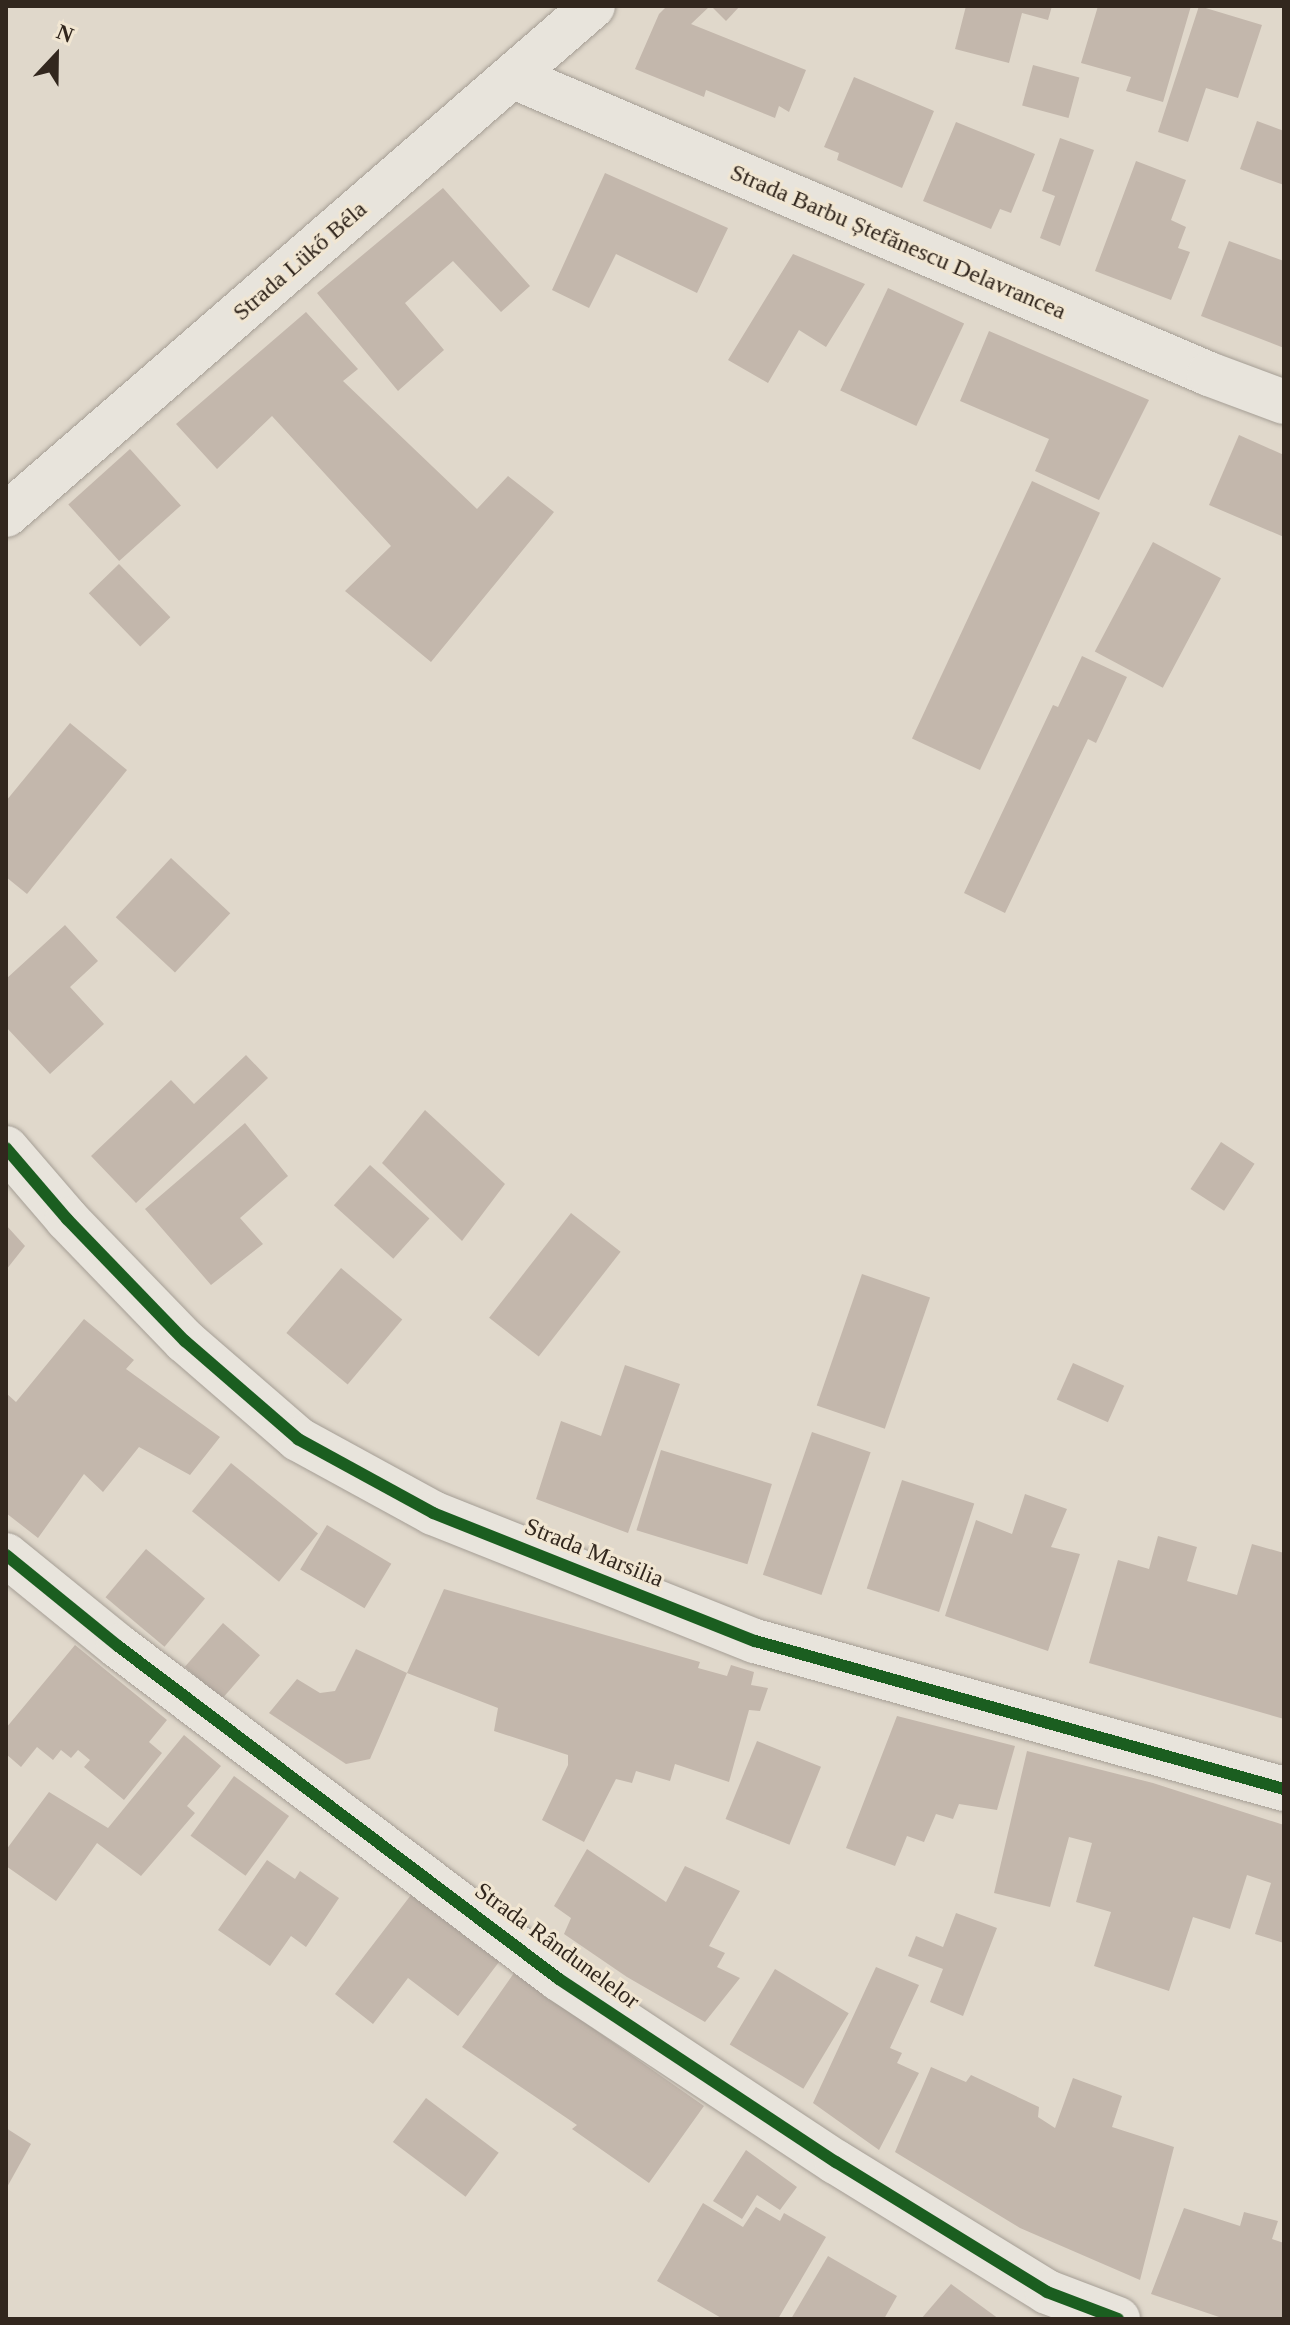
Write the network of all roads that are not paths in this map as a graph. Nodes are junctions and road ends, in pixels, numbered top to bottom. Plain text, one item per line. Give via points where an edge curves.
1 (593, 6) edge
2 (514, 77) junction
3 (1284, 402) edge
4 (6, 515) edge
5 (6, 1148) edge
6 (6, 1555) edge
7 (1284, 1789) edge
8 (1118, 2319) edge

1 - 2 street, Strada Lükő Béla
2 - 3 street, Strada Barbu Ștefănescu Delavrancea
2 - 4 street, Strada Lükő Béla
5 - 7 street, Strada Marsilia via 185,1341 298,1439 433,1513 755,1641
6 - 8 street, Strada Rândunelelor via 118,1646 559,1979 836,2162 1033,2284

